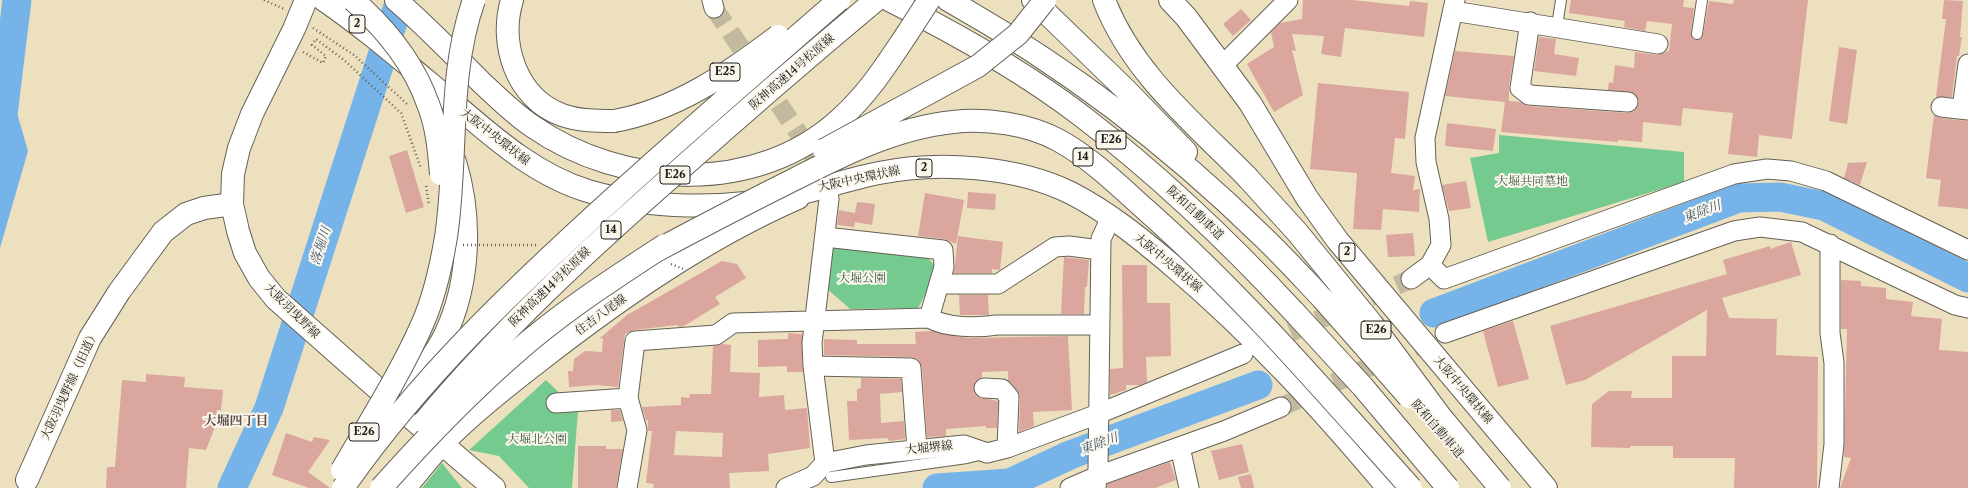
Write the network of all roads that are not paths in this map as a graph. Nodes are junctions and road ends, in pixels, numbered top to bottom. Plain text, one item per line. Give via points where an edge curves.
1 (324, 0) edge
2 (353, 0) edge
3 (396, 0) edge
4 (474, 0) edge
5 (512, 0) edge
6 (824, 0) edge
7 (839, 0) edge
8 (876, 0) edge
9 (929, 0) edge
10 (948, 0) edge
11 (1033, 0) edge
12 (1045, 0) edge
13 (1104, 0) edge
14 (1170, 0) edge
15 (1288, 0) edge
16 (1561, 0) edge
17 (1702, 0) edge
18 (890, 2) edge
19 (1454, 5) edge
20 (298, 7) edge
21 (1530, 22) junction
22 (1557, 26) junction
23 (1697, 34) dead end
24 (1658, 44) dead end
25 (390, 50) junction
26 (1968, 64) edge
27 (1223, 65) junction
28 (1628, 102) dead end
29 (1941, 107) dead end
30 (1965, 110) edge
31 (826, 178) junction
32 (232, 204) junction
33 (1111, 217) junction
34 (1262, 236) junction
35 (825, 237) junction
36 (1830, 244) junction
37 (1100, 250) junction
38 (1968, 250) edge
39 (654, 252) junction
40 (442, 259) junction
41 (1430, 265) junction
42 (1411, 279) tunnel mouth
43 (939, 284) junction
44 (1968, 308) edge
45 (929, 318) junction
46 (814, 320) junction
47 (1099, 325) junction
48 (1444, 332) tunnel mouth
49 (1243, 354) dead end
50 (813, 366) junction
51 (984, 388) dead end
52 (628, 398) junction
53 (556, 403) dead end
54 (396, 405) junction
55 (1281, 407) tunnel mouth
56 (1098, 414) junction
57 (442, 444) junction
58 (1180, 447) junction
59 (1007, 448) junction
60 (917, 450) junction
61 (986, 453) junction
62 (828, 470) junction
63 (1097, 477) edge
64 (29, 484) edge
65 (795, 486) edge
66 (331, 488) edge
67 (343, 488) edge
68 (376, 488) edge
69 (381, 488) edge
70 (405, 488) edge
71 (494, 488) edge
72 (627, 488) edge
73 (1070, 488) edge
74 (1189, 488) edge
75 (1388, 488) edge
76 (1411, 488) edge
77 (1448, 488) edge
78 (1488, 488) edge
79 (1500, 488) edge
80 (1546, 488) edge
81 (1829, 488) edge

1 - 25 main road, 大阪中央環状線 / 2
2 - 40 main road, E26, bridge via 394,44 420,84 428,104 439,157
3 - 9 main road, E26, bridge via 507,107 557,142 616,166 682,176 740,170 793,151 818,136 841,118 861,97 883,70
4 - 40 main road, E26, bridge via 461,46 449,208
5 - 6 main road, E25, bridge via 508,14 508,48 514,66 532,96 546,106 577,119 614,121 652,112 689,95 768,44
7 - 67 main road, 阪神高速14号松原線 / 14, bridge via 647,168 526,279 417,393
8 - 68 main road, 阪神高速14号松原線 / 14, bridge via 608,232 552,284 454,386 409,441
10 - 34 main road, 阪和自動車道 / E26 via 1028,49 1116,110 1206,184
11 - 34 main road, E26 via 1126,88 1213,179
12 - 39 main road, 14, bridge via 1018,34 978,66 722,208
13 - 79 main road, E26, bridge via 1123,40 1149,76 1297,232 1372,324 1440,416
14 - 27 main road, 大阪中央環状線 / 2
15 - 27 street
16 - 22 lane
17 - 23 lane
18 - 77 main road, 阪和自動車道 / E26, bridge via 972,43 1083,117 1123,149 1240,255 1363,387
19 - 21 street
19 - 41 street via 1425,138 1426,162 1439,220 1441,245
20 - 32 main road, 大阪羽曳野線 via 294,29 252,114 239,148 233,174
21 - 22 street
21 - 28 street via 1520,88 1529,95
22 - 24 street
25 - 31 main road, 大阪中央環状線 / 2 via 512,152 561,181 585,190 622,200 655,205 709,205 788,196
25 - 54 main road via 436,113 448,137 464,204 466,238 458,304 445,336 429,363
26 - 30 street
27 - 80 main road, 大阪中央環状線 / 2 via 1250,103 1307,198 1338,241
29 - 30 street
31 - 33 main road, 大阪中央環状線 / 2 via 934,166 978,168 1023,176 1069,192
31 - 35 street via 829,199
31 - 57 main road, 住吉八尾線 via 692,254 632,293 525,372
32 - 54 main road, 大阪羽曳野線 via 245,253 259,278 276,299
32 - 64 main road, 大阪羽曳野線（旧道） via 204,208 186,214 163,232 119,292 90,338
33 - 37 street via 1101,239
33 - 75 main road, 大阪中央環状線 / 2 via 1193,283 1249,334 1327,415
34 - 78 main road, 阪和自動車道 / E26, bridge via 1323,299
35 - 43 street via 943,250 944,267
35 - 46 street
36 - 44 street via 1955,305
36 - 48 street via 1802,232 1782,228 1760,227 1734,231
36 - 81 street via 1834,444
37 - 43 street via 1055,247 998,284
37 - 47 street
38 - 41 street via 1826,181 1791,171 1767,169 1734,174 1444,278
39 - 69 main road, 14, bridge via 574,306 514,354 446,418
39 - 76 main road, 14, bridge via 832,160 907,131 955,121 1009,124 1034,130 1080,153 1170,231 1261,321
40 - 66 main road, E26, bridge via 422,326
41 - 42 street
43 - 45 street
45 - 46 street
45 - 47 street via 939,323 983,327
46 - 50 street
46 - 52 street via 732,323 716,335 635,341
47 - 56 street
49 - 56 street
50 - 60 street via 911,368
50 - 62 street
51 - 59 street via 1002,389 1009,397
52 - 53 street
52 - 72 street via 637,430
54 - 57 main road, 大阪羽曳野線
54 - 66 main road
55 - 58 street
56 - 59 street
56 - 63 street
57 - 70 main road, 住吉八尾線
57 - 71 main road
58 - 63 street
58 - 74 street
59 - 61 street
60 - 61 street, 大堀堺線 via 964,445
60 - 62 street, 大堀堺線 via 866,455
61 - 62 lane via 967,458
62 - 65 street
63 - 73 street

